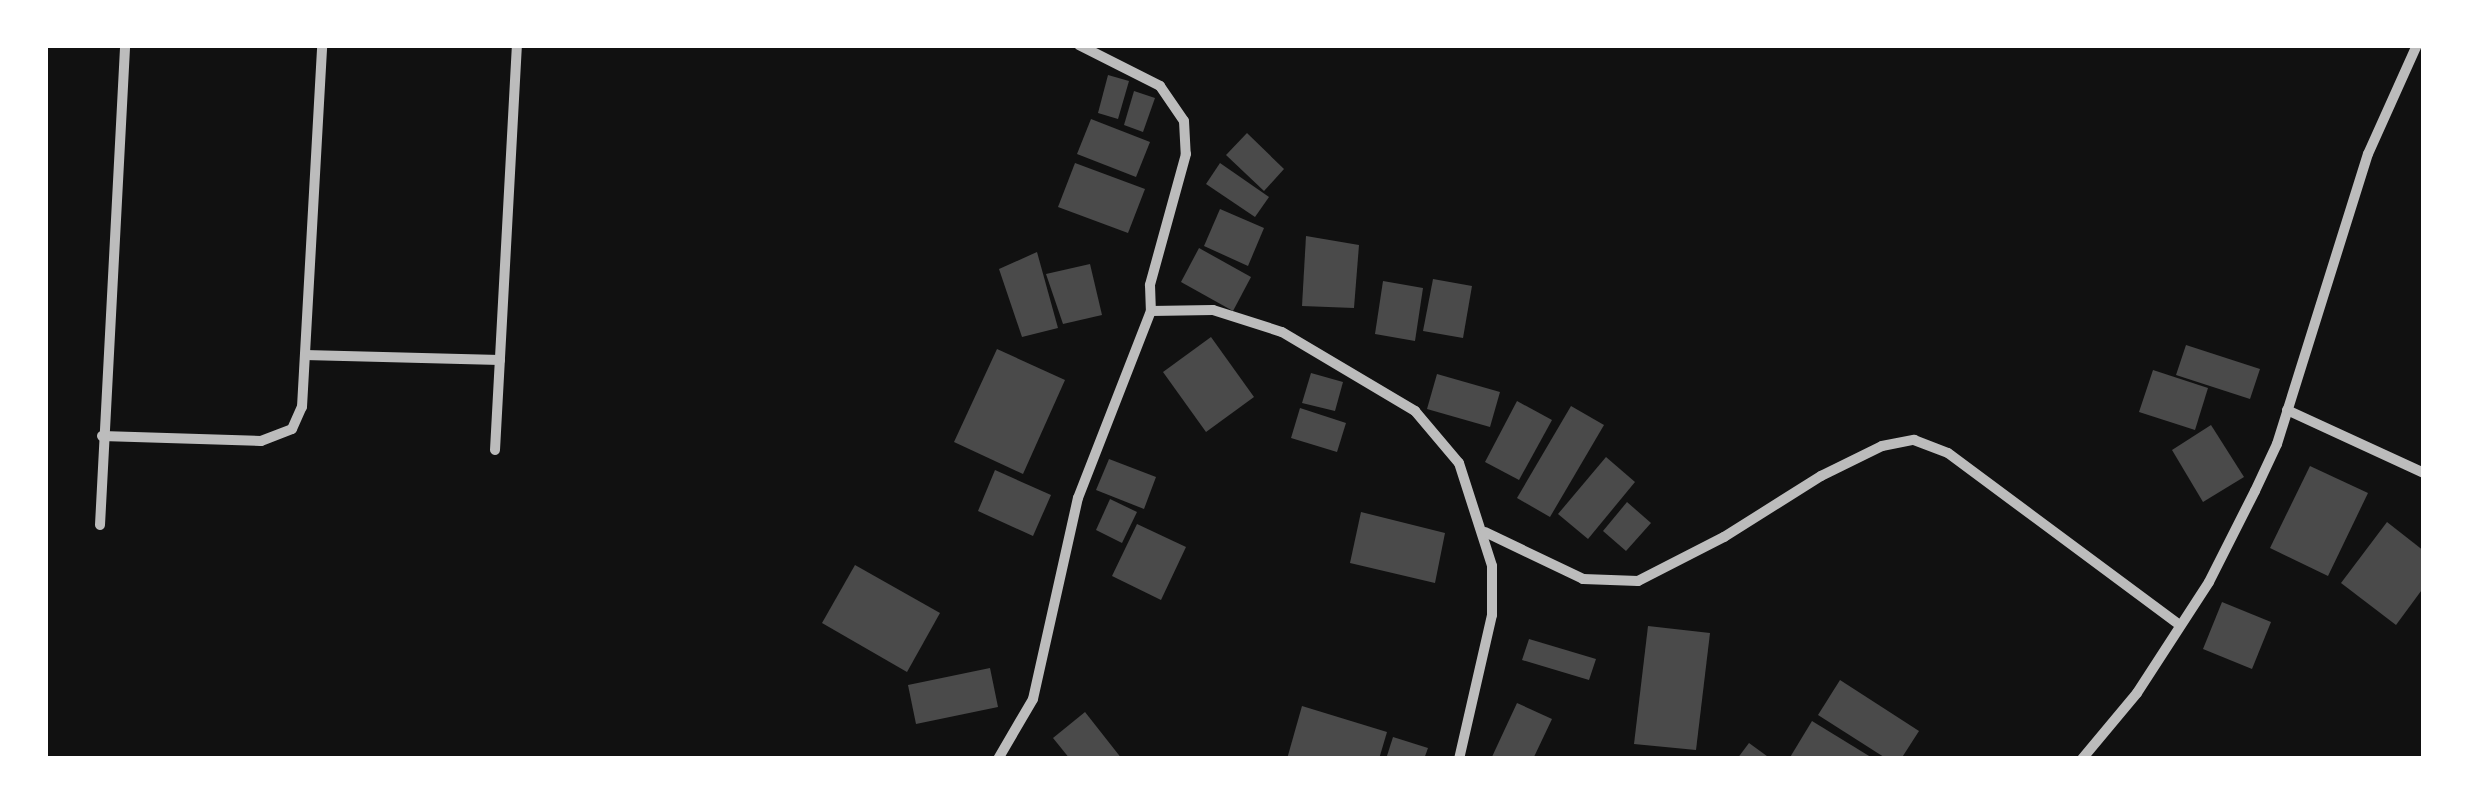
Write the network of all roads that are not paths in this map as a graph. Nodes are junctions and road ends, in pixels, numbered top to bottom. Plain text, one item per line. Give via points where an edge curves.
1 (124, 45) edge
2 (322, 45) edge
3 (518, 45) edge
4 (1079, 45) edge
5 (2418, 45) edge
6 (1150, 311) junction
7 (305, 355) junction
8 (500, 360) junction
9 (2287, 410) junction
10 (102, 436) junction
11 (495, 450) dead end
12 (2424, 473) edge
13 (100, 526) dead end
14 (1485, 532) junction
15 (2180, 625) junction
16 (998, 759) edge
17 (1459, 759) edge
18 (2082, 759) edge

1 - 10 street
2 - 7 street
3 - 8 street
4 - 6 street via 1160,86 1184,121 1186,154 1150,285
5 - 9 street via 2368,154
6 - 14 street via 1198,308 1246,319 1388,391 1415,410 1459,463
6 - 16 street via 1078,498 1033,699
7 - 8 street
7 - 10 street via 302,407 292,429 261,441
8 - 11 street
9 - 12 street
9 - 15 street via 2256,491
10 - 13 street
14 - 15 street via 1583,579 1638,581 1821,476 1882,446 1914,440 1948,453
14 - 17 street via 1492,616
15 - 18 street via 2137,693

